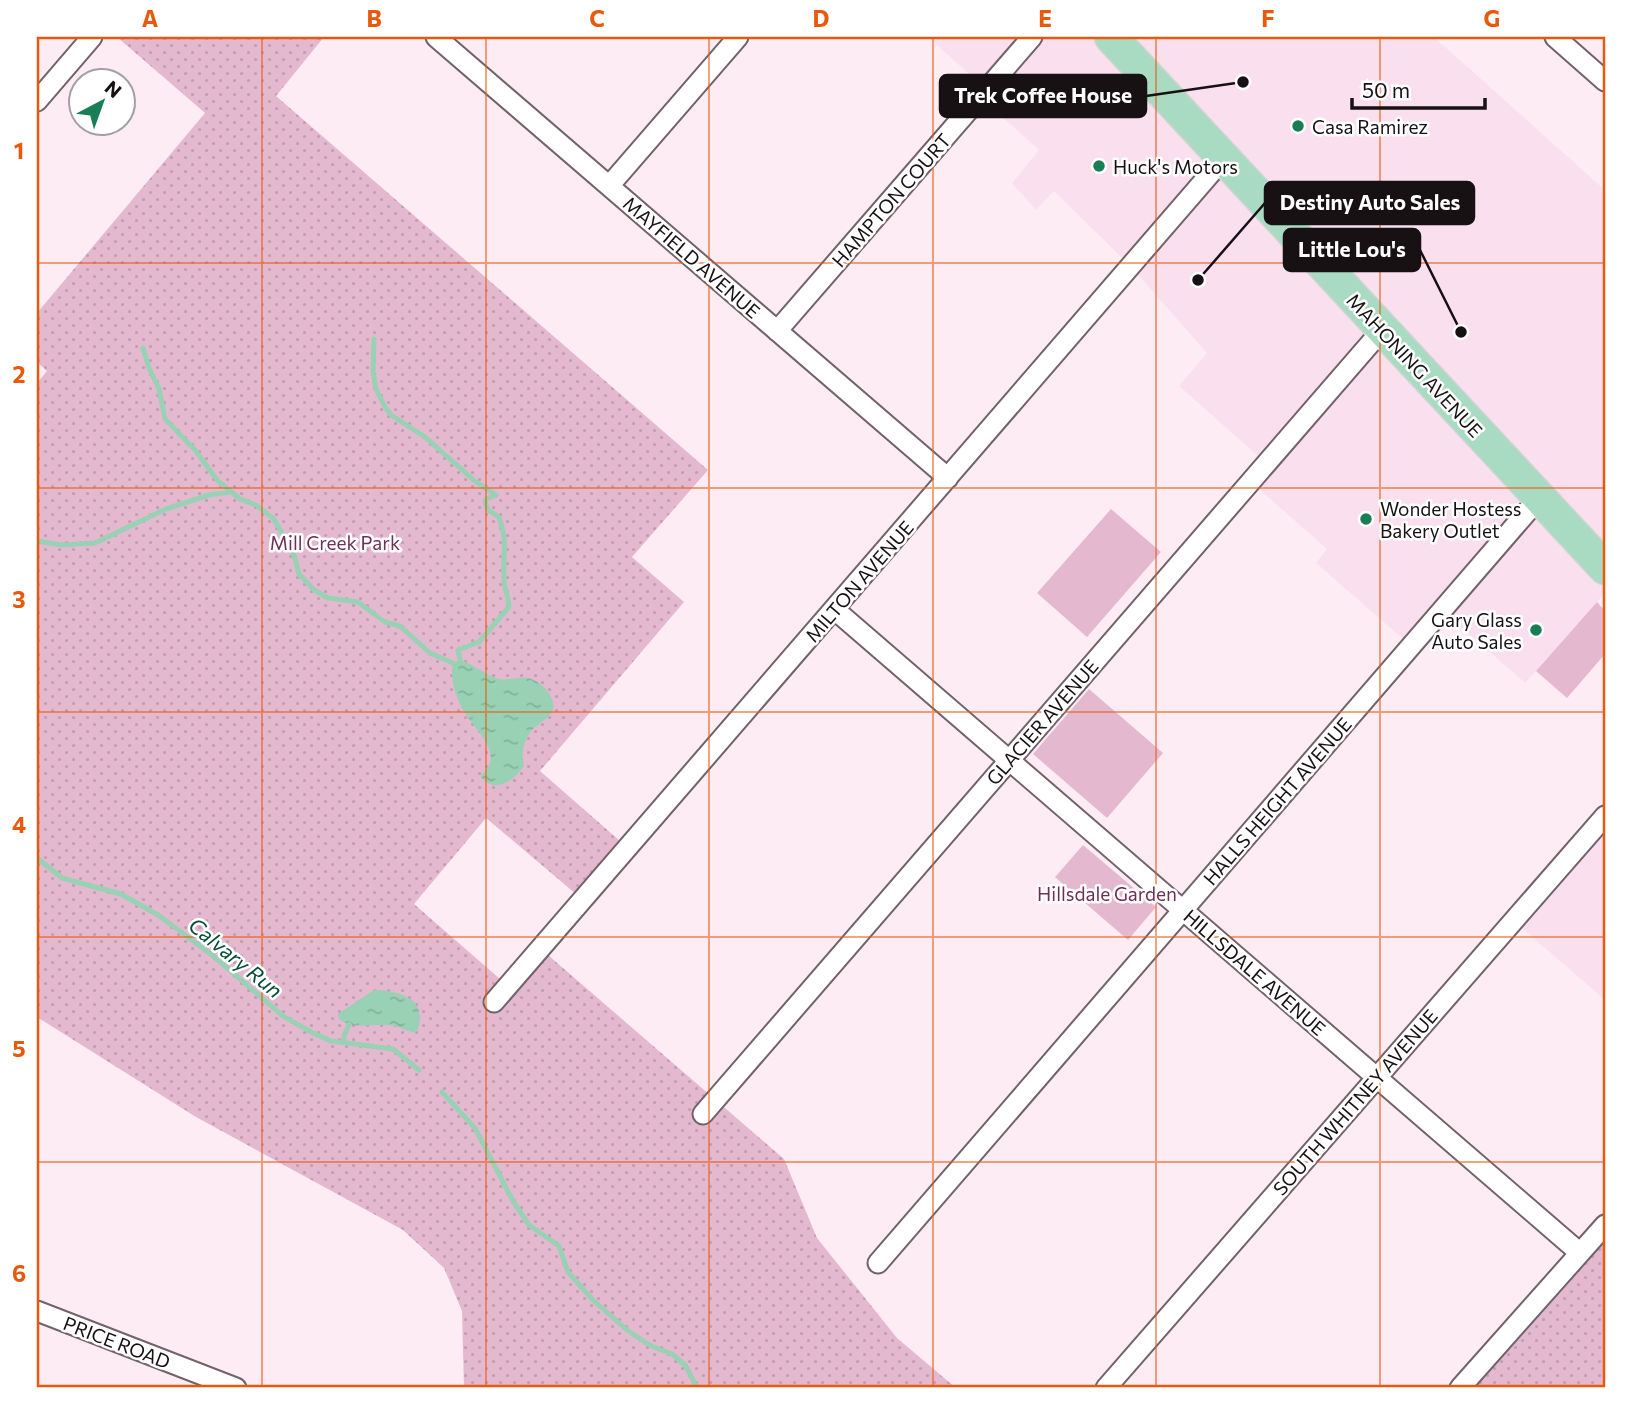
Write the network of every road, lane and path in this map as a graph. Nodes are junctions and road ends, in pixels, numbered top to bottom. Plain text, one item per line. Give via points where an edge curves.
1 (92, 37) edge
2 (436, 37) edge
3 (738, 37) edge
4 (1032, 37) edge
5 (1111, 37) edge
6 (1555, 37) edge
7 (1605, 80) edge
8 (37, 101) edge
9 (1223, 159) junction
10 (609, 186) junction
11 (1382, 330) junction
12 (777, 331) junction
13 (948, 478) junction
14 (1539, 498) junction
15 (1605, 568) edge
16 (834, 609) junction
17 (1009, 760) junction
18 (1605, 816) edge
19 (1183, 910) junction
20 (494, 1002) dead end
21 (1377, 1077) junction
22 (703, 1114) dead end
23 (1605, 1224) edge
24 (1580, 1253) junction
25 (878, 1263) dead end
26 (37, 1311) edge
27 (236, 1388) edge
28 (1106, 1388) edge
29 (1460, 1388) edge

1 - 8 street
2 - 10 street, MAYFIELD AVENUE
3 - 10 street
4 - 12 street, HAMPTON COURT
5 - 9 main road, MAHONING AVENUE
6 - 7 street
9 - 11 main road, MAHONING AVENUE
9 - 13 street, MILTON AVENUE
10 - 12 street, MAYFIELD AVENUE
11 - 14 main road, MAHONING AVENUE
11 - 17 street, GLACIER AVENUE
12 - 13 street, MAYFIELD AVENUE
13 - 16 street, MILTON AVENUE
14 - 15 main road, MAHONING AVENUE
14 - 19 street, HALLS HEIGHT AVENUE
16 - 17 street, HILLSDALE AVENUE
16 - 20 street, MILTON AVENUE
17 - 19 street, HILLSDALE AVENUE
17 - 22 street, GLACIER AVENUE
18 - 21 street, SOUTH WHITNEY AVENUE
19 - 21 street, HILLSDALE AVENUE
19 - 25 street, HALLS HEIGHT AVENUE
21 - 24 street, HILLSDALE AVENUE
21 - 28 street, SOUTH WHITNEY AVENUE
23 - 24 street
24 - 29 street
26 - 27 street, PRICE ROAD

